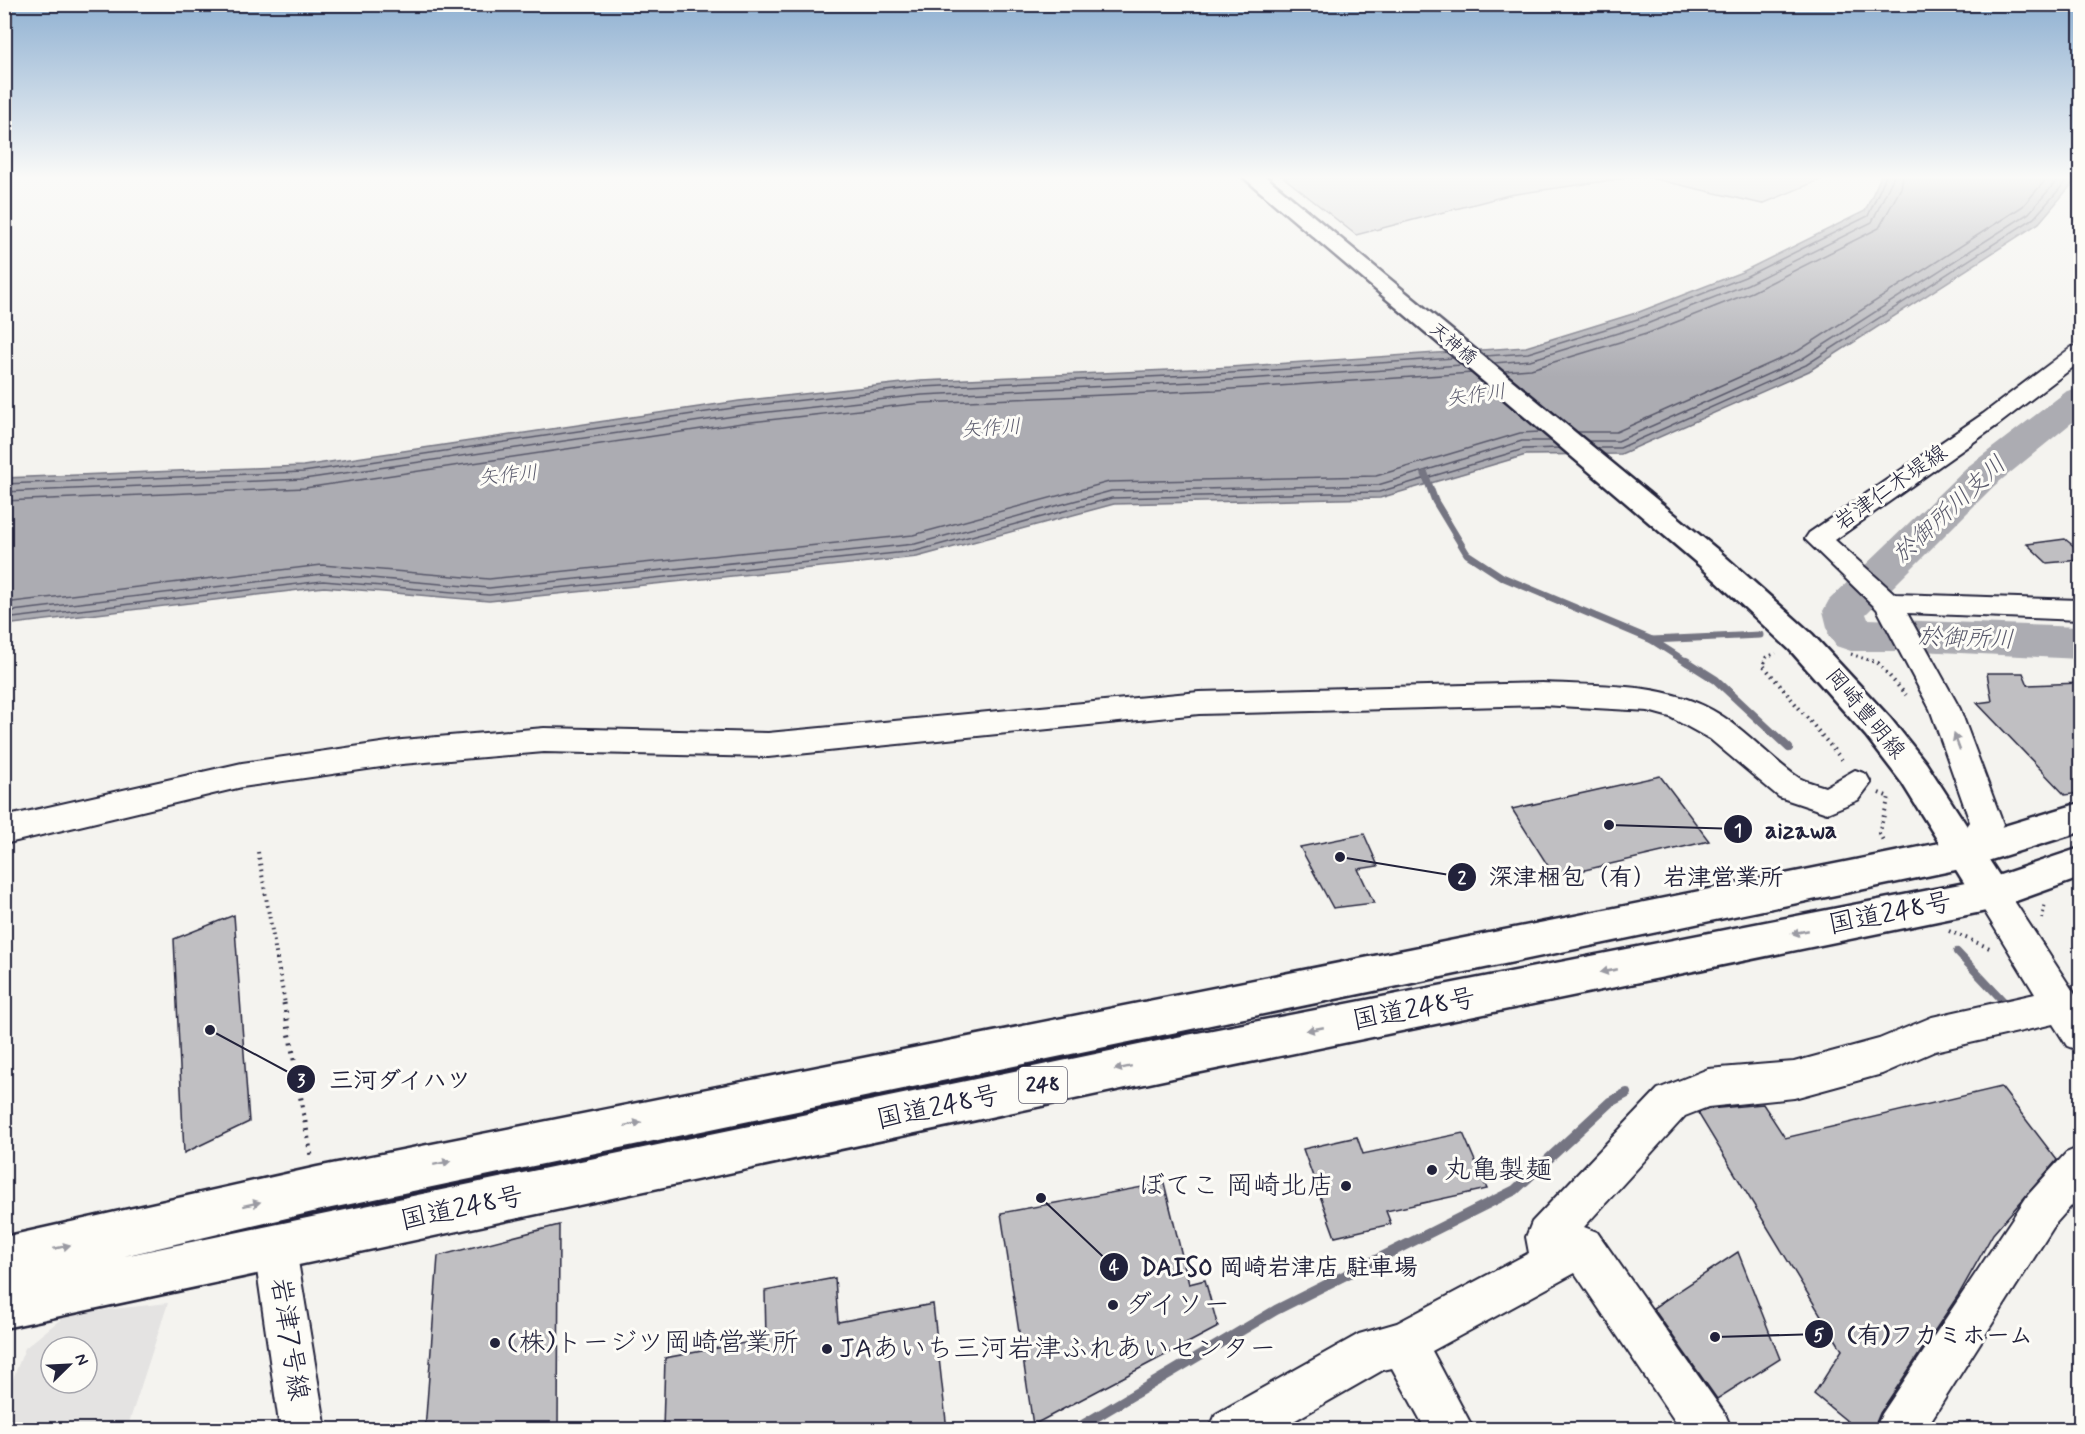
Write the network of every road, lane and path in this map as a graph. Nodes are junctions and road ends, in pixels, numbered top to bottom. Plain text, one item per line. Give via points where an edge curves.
1 (1332, 243) edge
2 (2080, 352) edge
3 (1709, 558) joint
4 (2080, 610) edge
5 (1892, 611) junction
6 (1780, 652) dead end
7 (1851, 654) dead end
8 (1945, 709) junction
9 (1855, 783) joint
10 (2080, 818) edge
11 (4, 831) edge
12 (258, 852) dead end
13 (1965, 853) junction
14 (2080, 863) edge
15 (1991, 894) junction
16 (2071, 1019) edge
17 (2080, 1167) edge
18 (317, 1189) junction
19 (275, 1249) junction
20 (4, 1260) edge
21 (1552, 1264) junction
22 (4, 1304) edge
23 (1403, 1343) junction
24 (303, 1430) edge
25 (1232, 1430) edge
26 (1451, 1430) edge
27 (1709, 1430) edge
28 (1898, 1430) edge

1 - 3 main road, 天神橋
2 - 5 street, 岩津仁木堤線 via 1991,419 1818,538
3 - 13 main road, 岡崎豊明線 via 1801,642 1856,700 1914,773
4 - 5 street
5 - 8 street
6 - 9 path via 1767,657 1762,664 1846,764
7 - 8 path via 1878,663 1917,702
13 -> 8 street via 1987,824
9 - 11 street via 1827,800 1790,788 1701,718 1648,700 1542,694 1315,698 1199,703 768,745 544,740 402,752 242,775
10 - 13 main road, 国道248号 / 248
12 - 18 path
13 - 15 main road, 岡崎豊明線
18 -> 13 main road, 国道248号 / 248
14 - 15 main road, 国道248号 / 248
15 - 16 street
15 -> 19 main road, 国道248号 / 248 via 1170,1058
16 - 21 street via 1932,1034 1882,1056 1794,1080 1708,1088 1672,1102 1547,1237
17 - 28 street via 2042,1209
20 -> 18 main road, 国道248号 / 248
19 - 22 main road, 国道248号 / 248
19 - 24 street, 岩津7号線
21 - 23 street
21 - 27 street via 1582,1247
23 - 25 street via 1375,1350
23 - 26 street

